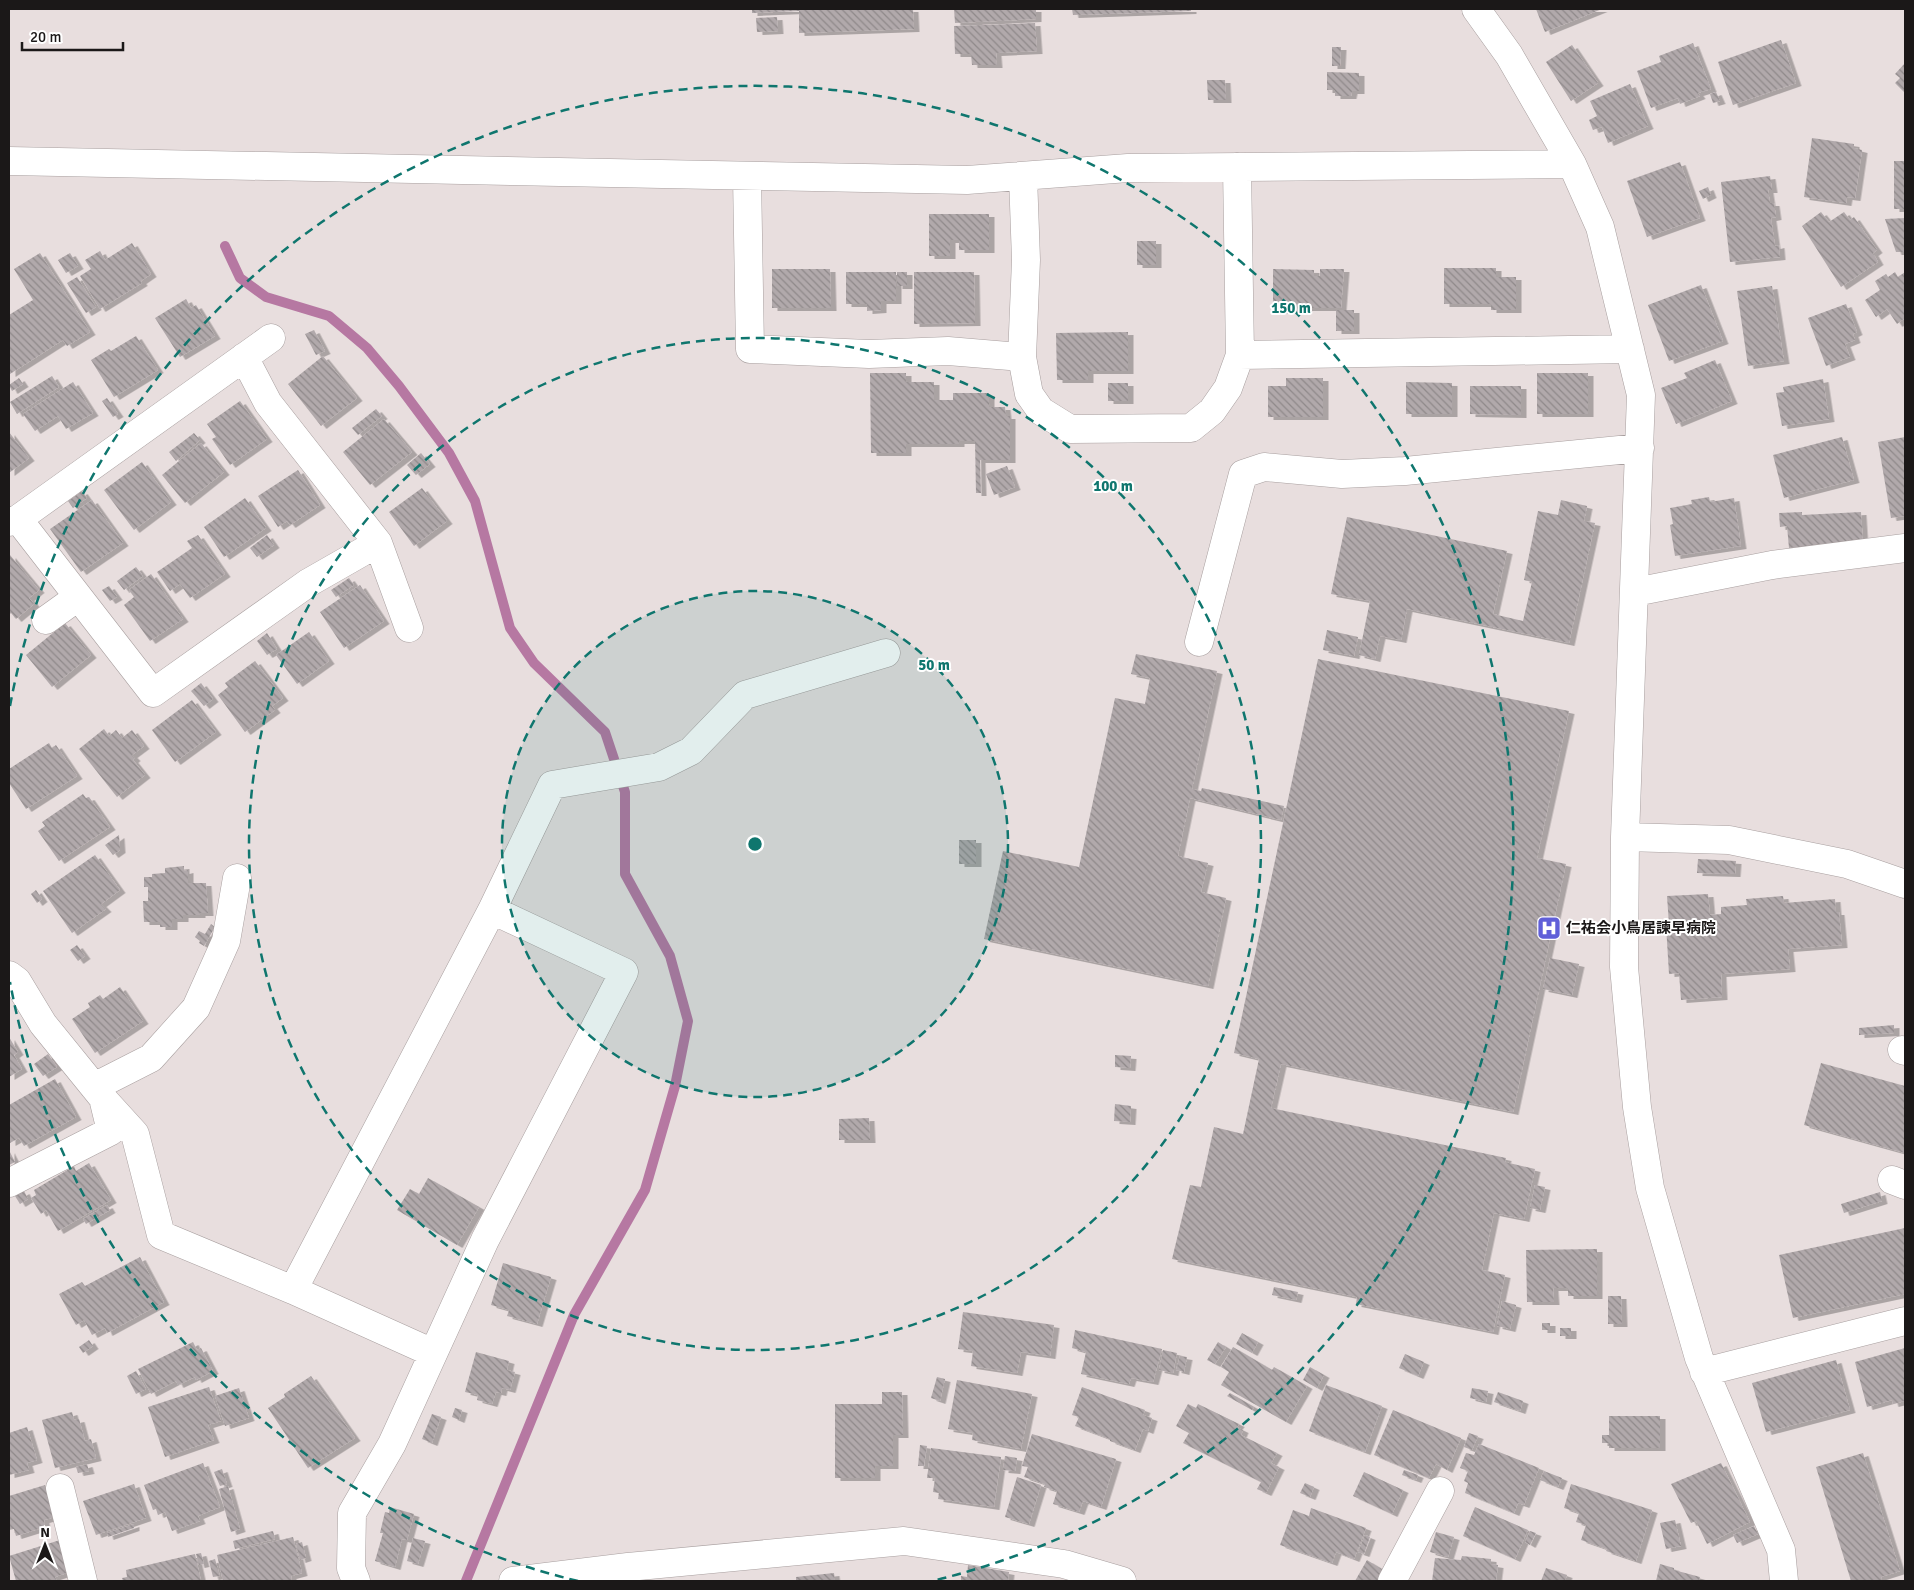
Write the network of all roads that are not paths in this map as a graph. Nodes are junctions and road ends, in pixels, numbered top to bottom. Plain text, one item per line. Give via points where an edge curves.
1 (1476, 9) edge
2 (9, 160) edge
3 (1572, 164) junction
4 (1237, 167) junction
5 (747, 176) junction
6 (1023, 176) junction
7 (271, 338) dead end
8 (1630, 349) junction
9 (1240, 355) junction
10 (1022, 357) junction
11 (244, 358) junction
12 (1640, 448) junction
13 (13, 521) edge
14 (378, 543) junction
15 (1905, 548) edge
16 (1635, 592) junction
17 (78, 597) junction
18 (46, 620) dead end
19 (409, 628) dead end
20 (1198, 642) dead end
21 (886, 653) dead end
22 (1625, 837) junction
23 (237, 878) dead end
24 (1905, 884) edge
25 (492, 910) junction
26 (9, 975) edge
27 (98, 1093) junction
28 (9, 1182) edge
29 (292, 1290) junction
30 (1905, 1321) edge
31 (433, 1353) junction
32 (1704, 1372) junction
33 (60, 1488) dead end
34 (1440, 1491) dead end
35 (629, 1574) edge
36 (83, 1581) edge
37 (356, 1581) edge
38 (513, 1581) edge
39 (1122, 1581) edge
40 (1392, 1581) edge
41 (1784, 1581) edge

1 - 3 street via 1508,55
2 - 5 street
3 - 4 street
3 - 8 street via 1600,227
4 - 6 street via 1128,168
4 - 9 street
5 - 6 street via 967,180
5 - 10 street via 750,348 869,354 948,351
6 - 10 street via 1026,260
7 - 11 street
8 - 9 street
8 - 12 street via 1641,395
9 - 10 street via 1228,388 1212,411 1191,428 1070,429 1041,411 1029,394
11 - 13 street
11 - 14 street via 268,403
12 - 16 street
12 - 20 street via 1405,471 1342,474 1264,467 1244,474
13 - 17 street
14 - 17 street via 308,584 153,693
14 - 19 street
15 - 16 street via 1772,565
16 - 22 street
17 - 18 street
21 - 25 street via 745,694 691,751 659,767 552,785
22 - 24 street via 1729,840 1848,864
22 - 32 street via 1624,967 1637,1107 1650,1188
23 - 27 street via 226,941 196,1008 151,1058
25 - 29 street
25 - 31 street via 624,972 485,1240
26 - 27 street via 17,980 43,1024
27 - 28 street via 111,1131
27 - 29 street via 135,1134 162,1234
29 - 31 street
30 - 32 street
31 - 37 street via 392,1444 352,1513 351,1568
32 - 41 street via 1781,1550
33 - 36 street
34 - 40 street
35 - 38 street
35 - 39 street via 904,1541 1064,1564

